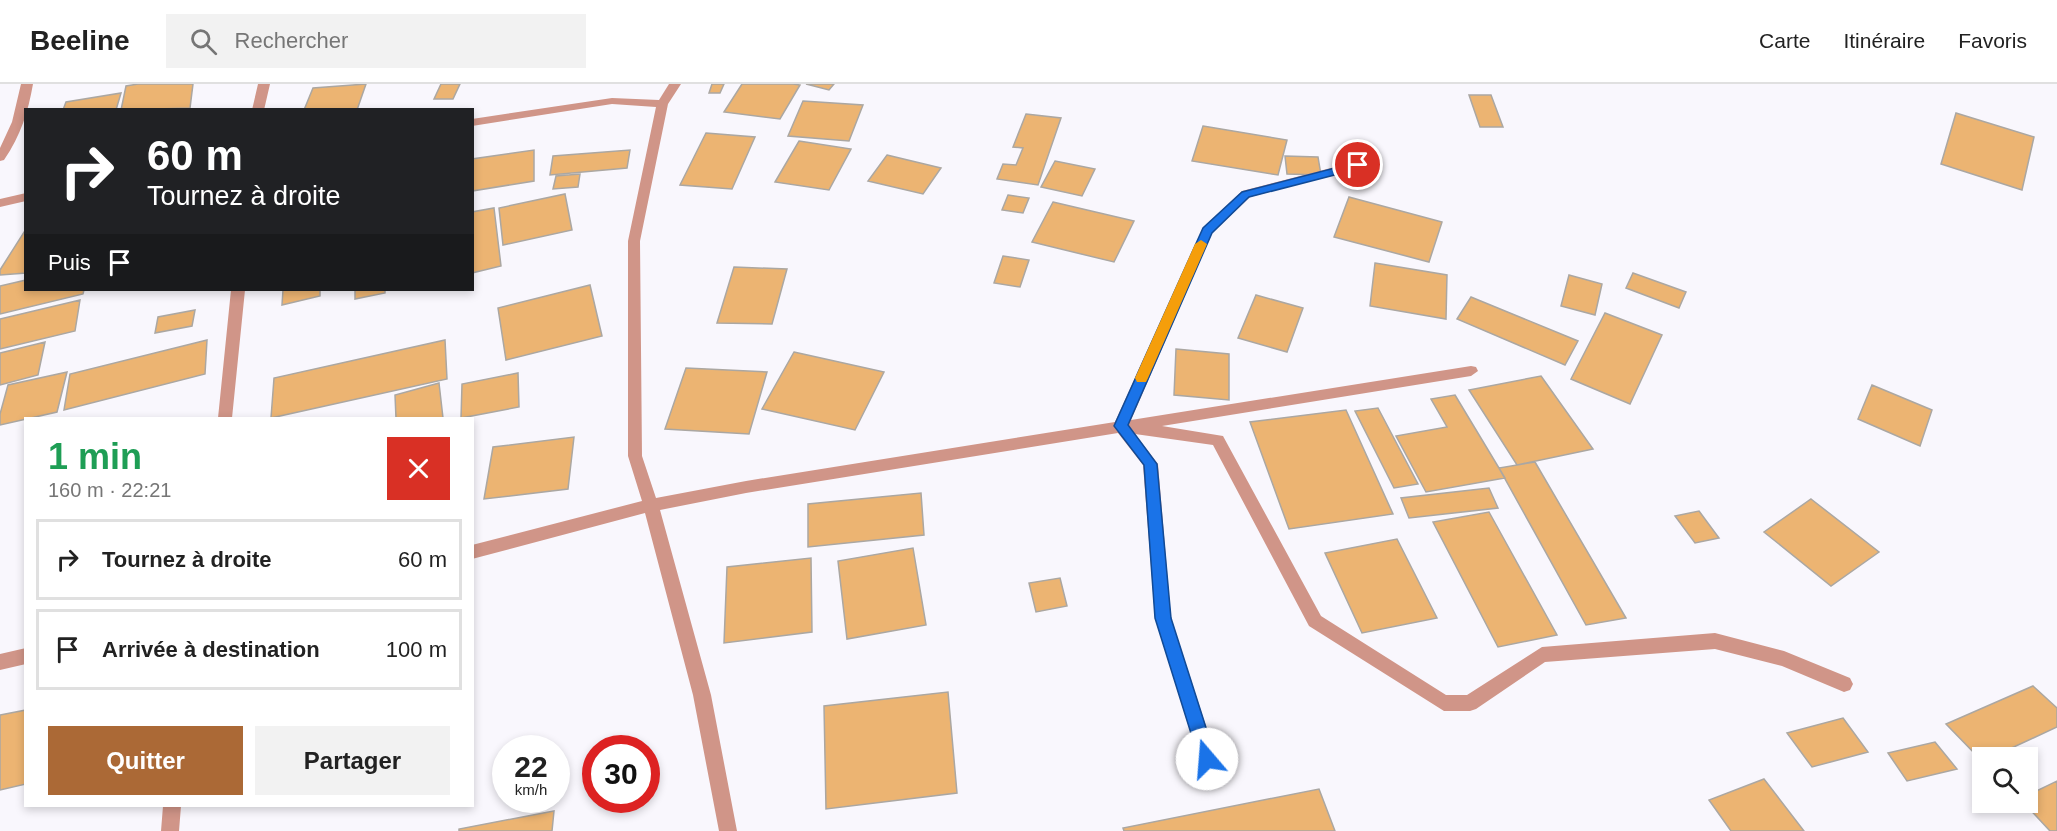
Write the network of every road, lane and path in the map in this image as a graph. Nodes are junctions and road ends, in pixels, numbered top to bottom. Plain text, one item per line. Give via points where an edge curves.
1 (27, 84) edge
2 (264, 84) edge
3 (675, 84) edge
4 (662, 104) junction
5 (258, 108) edge
6 (474, 123) edge
7 (0, 157) edge
8 (1358, 165) dead end
9 (24, 197) edge
10 (0, 203) edge
11 (238, 291) edge
12 (1471, 371) dead end
13 (225, 417) edge
14 (1121, 426) junction
15 (651, 505) junction
16 (474, 551) edge
17 (24, 656) edge
18 (0, 662) edge
19 (1844, 684) dead end
20 (1214, 779) dead end
21 (172, 807) edge
22 (170, 831) edge
23 (728, 831) edge

1 - 7 street via 21,120
2 - 5 street
3 - 4 street
4 - 6 street via 612,101
4 - 15 street via 634,241 635,456
8 - 14 street via 1245,194 1207,231
9 - 10 street
11 - 13 street
12 - 14 street
14 - 15 street
14 - 19 street via 1218,440 1315,621 1444,703 1470,703 1542,655 1715,641 1784,660
14 - 20 street via 1150,464 1163,618
15 - 16 street
15 - 23 street via 702,694
17 - 18 street
21 - 22 street

